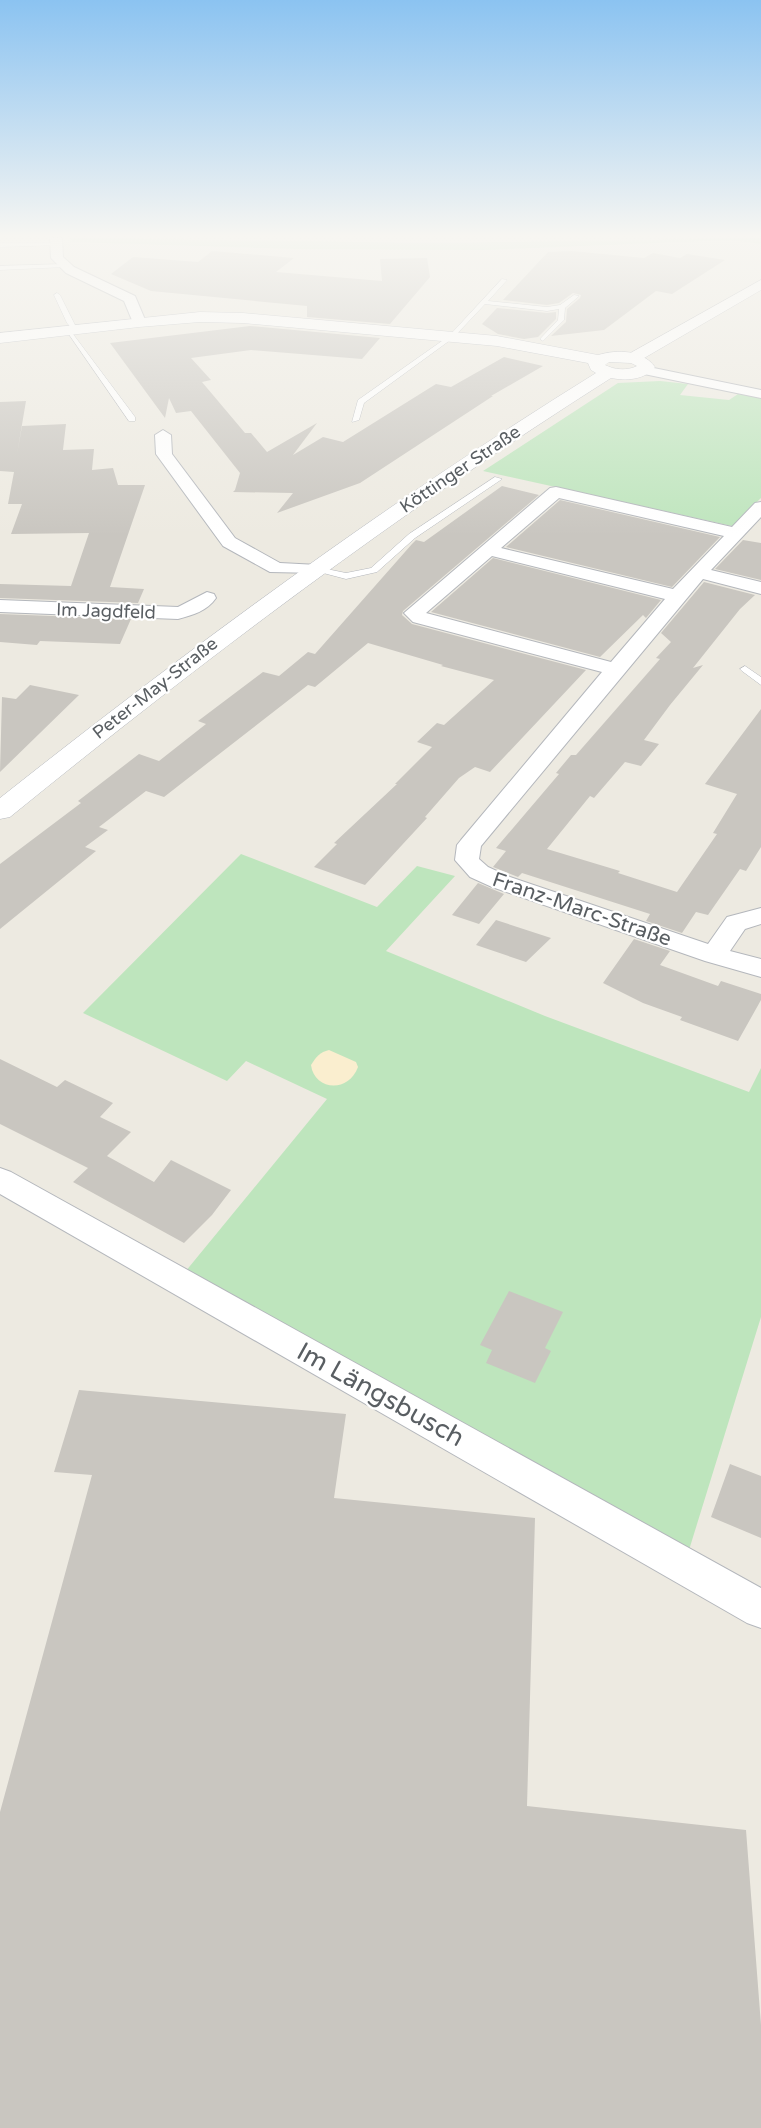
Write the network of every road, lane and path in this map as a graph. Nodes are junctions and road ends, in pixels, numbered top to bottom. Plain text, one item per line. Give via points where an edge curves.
1 (77, 337) edge
2 (451, 337) edge
3 (454, 337) edge
4 (680, 337) edge
5 (639, 364) junction
6 (604, 366) junction
7 (761, 394) edge
8 (132, 419) dead end
9 (355, 420) dead end
10 (163, 435) dead end
11 (498, 479) dead end
12 (761, 507) edge
13 (734, 533) junction
14 (489, 550) junction
15 (312, 569) junction
16 (700, 573) junction
17 (761, 588) edge
18 (677, 596) junction
19 (207, 598) dead end
20 (0, 606) edge
21 (614, 669) junction
22 (745, 669) dead end
23 (761, 682) edge
24 (0, 811) edge
25 (761, 916) edge
26 (714, 955) junction
27 (761, 968) edge
28 (0, 1180) edge
29 (761, 1609) edge

1 - 8 lane
2 - 9 lane via 361,402
3 - 6 main road via 542,348
4 - 5 main road
5 - 6 main road via 629,374
5 - 7 street
6 - 15 main road, Köttinger Straße via 504,440
10 - 15 street via 164,454 229,542 276,568
11 - 15 lane via 412,536 374,570 346,576
12 - 13 street, Franz-Marc-Straße
13 - 14 street via 556,492
13 - 16 street, Franz-Marc-Straße
14 - 18 street
14 - 21 street via 414,614
15 - 24 main road, Peter-May-Straße via 163,680
16 - 17 street
16 - 18 street, Franz-Marc-Straße
18 - 21 street, Franz-Marc-Straße
19 - 20 street, Im Jagdfeld via 191,610 178,613
21 - 26 street, Franz-Marc-Straße via 469,845 467,860 479,872 501,882
22 - 23 lane
25 - 26 street via 736,923
26 - 27 street, Franz-Marc-Straße
28 - 29 street, Im Längsbusch

